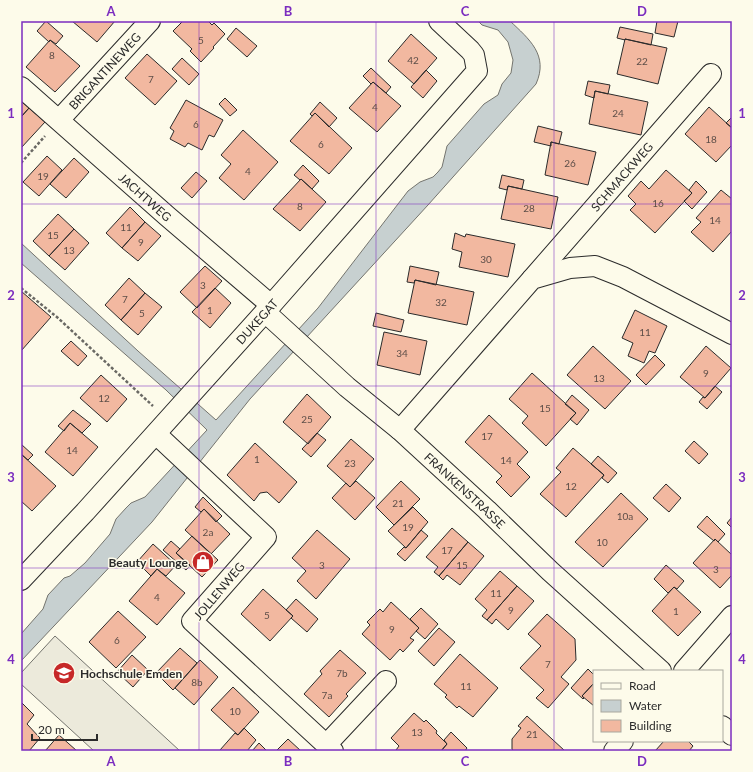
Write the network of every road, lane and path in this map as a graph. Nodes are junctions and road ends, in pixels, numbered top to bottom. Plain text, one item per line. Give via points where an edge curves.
1 (150, 21) edge
2 (439, 21) edge
3 (711, 74) dead end
4 (21, 87) edge
5 (59, 120) junction
6 (21, 163) edge
7 (532, 279) junction
8 (21, 288) edge
9 (268, 308) junction
10 (732, 334) edge
11 (162, 427) junction
12 (400, 430) junction
13 (21, 580) edge
14 (732, 616) edge
15 (660, 670) edge
16 (685, 670) edge
17 (386, 681) dead end
18 (723, 727) edge
19 (732, 735) edge
20 (622, 742) edge
21 (330, 748) edge
22 (614, 751) edge

1 - 5 street, BRIGANTINEWEG
2 - 9 street, DUKEGAT via 474,55 477,71
3 - 7 street, SCHMACKWEG
4 - 5 street, JACHTWEG
5 - 6 path
5 - 9 street, JACHTWEG
7 - 10 street via 570,268 595,266 623,277
7 - 12 street, SCHMACKWEG
8 - 11 path via 58,318
9 - 11 street, DUKEGAT
9 - 12 street, FRANKENSTRASSE via 286,332
11 - 13 street, DUKEGAT
11 - 21 street, JOLLENWEG via 179,455 266,536 192,621
12 - 15 street, FRANKENSTRASSE
14 - 16 street
17 - 21 street, JOLLENWEG
18 - 19 street
20 - 22 street

